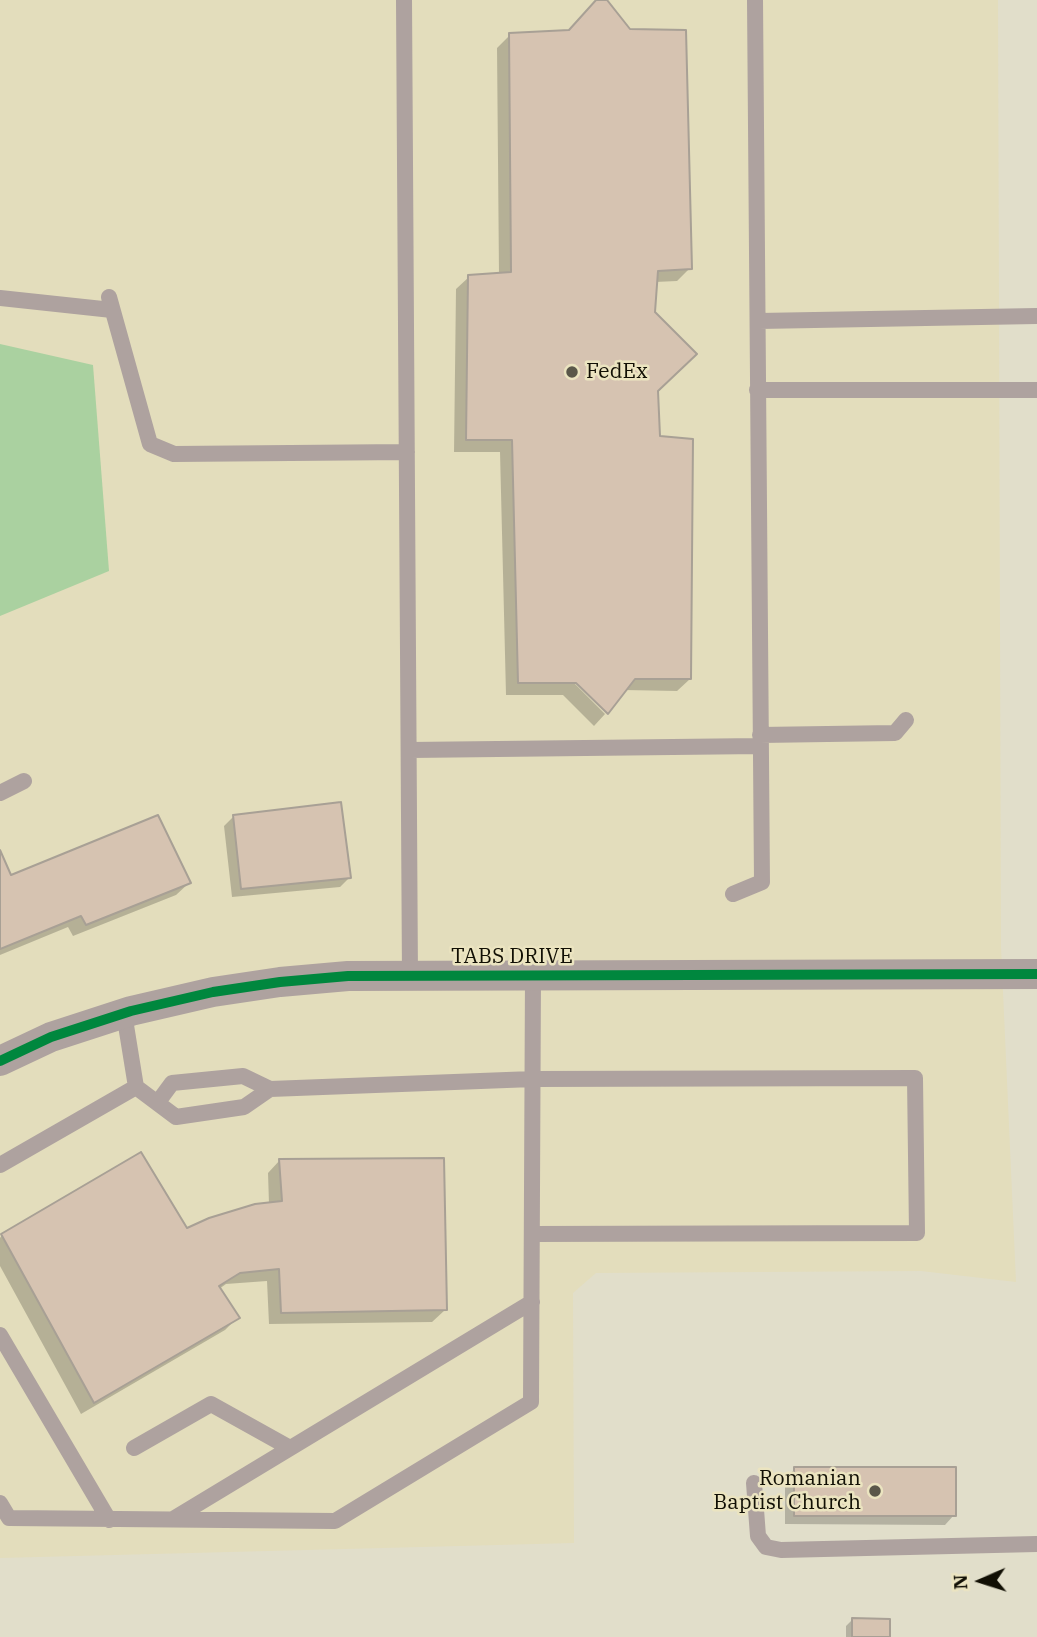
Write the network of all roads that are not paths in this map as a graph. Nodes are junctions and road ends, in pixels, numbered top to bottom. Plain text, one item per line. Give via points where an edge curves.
1 (404, 0) edge
2 (755, 0) edge
3 (0, 298) edge
4 (1037, 316) edge
5 (759, 321) junction
6 (757, 390) junction
7 (1037, 390) edge
8 (407, 452) junction
9 (906, 720) dead end
10 (760, 740) junction
11 (410, 750) junction
12 (24, 781) dead end
13 (0, 793) edge
14 (733, 894) dead end
15 (1037, 974) edge
16 (533, 975) junction
17 (410, 976) junction
18 (124, 1013) junction
19 (0, 1061) edge
20 (533, 1079) junction
21 (135, 1087) junction
22 (270, 1089) junction
23 (158, 1102) junction
24 (0, 1165) edge
25 (532, 1234) junction
26 (532, 1302) junction
27 (0, 1335) edge
28 (134, 1448) dead end
29 (290, 1448) junction
30 (754, 1483) dead end
31 (0, 1503) edge
32 (109, 1520) junction
33 (171, 1520) junction
34 (1037, 1544) edge

1 - 8 lane
2 - 5 lane
3 - 8 lane via 110,304 150,444 174,454
4 - 5 lane
5 - 6 lane
6 - 7 lane
6 - 10 lane
8 - 11 lane
9 - 10 lane via 894,733
10 - 11 lane
10 - 14 lane via 762,882
11 - 17 lane
12 - 13 lane
15 - 16 street, TABS DRIVE
16 - 17 street, TABS DRIVE
16 - 20 lane
17 - 18 street, TABS DRIVE via 280,982
18 - 19 street, TABS DRIVE via 51,1037
18 - 21 lane
20 - 22 lane
20 - 25 lane
20 - 25 lane via 915,1078 918,1168 917,1233
21 - 23 lane
21 - 24 lane
22 - 23 lane via 244,1107 176,1117
22 - 23 lane via 243,1076 172,1083
25 - 26 lane
26 - 29 lane
26 - 33 lane via 531,1402 335,1521
27 - 32 lane
28 - 29 lane via 211,1404
29 - 33 lane
30 - 34 lane via 758,1536 774,1549
31 - 32 lane via 9,1518
32 - 33 lane

